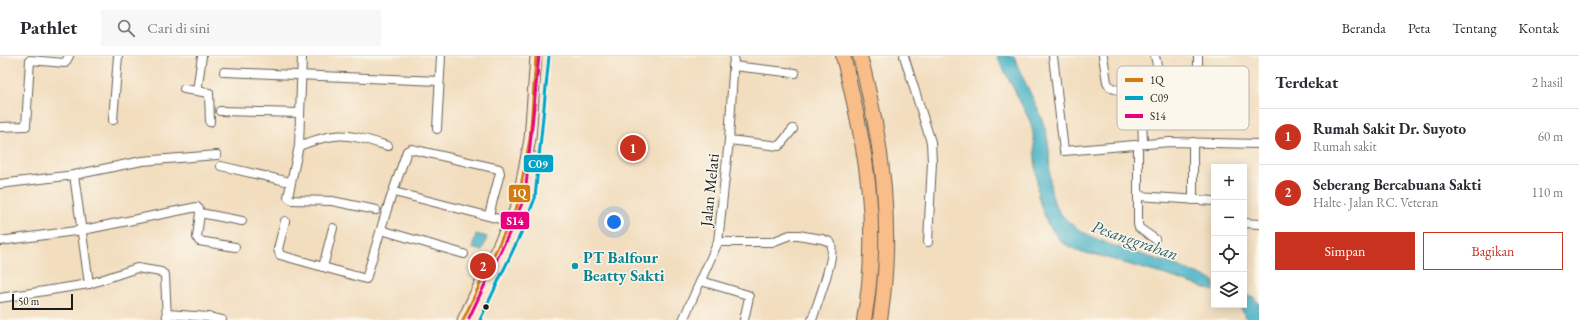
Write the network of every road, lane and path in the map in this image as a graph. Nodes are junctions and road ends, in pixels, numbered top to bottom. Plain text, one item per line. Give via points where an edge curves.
1 (69, 56) edge
2 (118, 56) edge
3 (202, 56) edge
4 (302, 56) edge
5 (441, 56) edge
6 (536, 56) edge
7 (544, 56) edge
8 (734, 56) edge
9 (843, 56) edge
10 (860, 56) edge
11 (904, 56) edge
12 (1053, 56) edge
13 (1103, 56) edge
14 (1155, 56) edge
15 (30, 58) edge
16 (733, 66) junction
17 (1157, 66) edge
18 (224, 72) dead end
19 (795, 73) dead end
20 (301, 75) junction
21 (439, 81) junction
22 (184, 89) dead end
23 (1117, 90) edge
24 (197, 91) junction
25 (536, 103) junction
26 (220, 111) dead end
27 (300, 112) junction
28 (112, 120) dead end
29 (210, 122) dead end
30 (0, 126) edge
31 (437, 129) dead end
32 (793, 129) dead end
33 (1140, 130) edge
34 (729, 140) junction
35 (1193, 142) junction
36 (1259, 144) edge
37 (1140, 145) junction
38 (299, 146) junction
39 (388, 146) dead end
40 (531, 154) junction
41 (217, 155) dead end
42 (221, 166) dead end
43 (74, 174) junction
44 (290, 182) junction
45 (0, 184) edge
46 (394, 192) junction
47 (1138, 196) junction
48 (1193, 200) junction
49 (1211, 201) edge
50 (376, 210) dead end
51 (200, 213) junction
52 (489, 215) junction
53 (242, 221) dead end
54 (285, 221) dead end
55 (511, 222) junction
56 (1247, 223) edge
57 (1259, 224) edge
58 (333, 228) dead end
59 (83, 230) junction
60 (381, 230) junction
61 (1154, 239) dead end
62 (0, 241) edge
63 (718, 242) junction
64 (928, 242) dead end
65 (235, 246) dead end
66 (464, 254) dead end
67 (323, 267) junction
68 (701, 280) junction
69 (89, 284) junction
70 (0, 298) edge
71 (167, 317) edge
72 (222, 320) edge
73 (463, 320) edge
74 (474, 320) edge
75 (683, 320) edge
76 (744, 320) edge
77 (812, 320) edge
78 (864, 320) edge
79 (880, 320) edge

1 - 15 street via 64,63
2 - 28 street
3 - 24 street
4 - 20 street
5 - 21 street
6 - 25 main road
7 - 25 main road
8 - 16 street, Jalan Melati
9 - 78 highway via 863,146 871,209 872,248
10 - 79 highway via 871,101 884,181 887,230
11 - 64 street via 931,142
12 - 37 street via 1064,151
13 - 23 street via 1107,82 1110,87
14 - 17 street
15 - 30 street via 26,126
16 - 19 street
16 - 34 street, Jalan Melati
18 - 20 street
20 - 21 street
20 - 27 street
21 - 31 street
22 - 24 street
24 - 29 street via 209,93
25 - 40 main road
26 - 27 street
27 - 38 street
32 - 34 street via 779,146
33 - 37 street
34 - 63 street, Jalan Melati
35 - 36 street
35 - 37 street
35 - 48 street
37 - 47 street
38 - 39 street via 320,138 350,135
38 - 44 street
40 - 55 main road
40 - 74 main road via 530,196
41 - 43 street via 142,161
42 - 44 street
43 - 45 street
43 - 59 street
44 - 50 street via 290,200 332,201
46 - 52 street
46 - 52 street via 409,150 497,168 500,173
46 - 60 street
47 - 48 street
47 - 61 street via 1139,228
48 - 49 street
51 - 53 street
51 - 59 street via 196,207
51 - 65 street via 197,237 199,241
52 - 55 street
54 - 67 street via 279,254
55 - 73 main road
56 - 57 street
58 - 67 street
59 - 62 street
59 - 69 street
60 - 66 street
60 - 67 street via 365,280
63 - 68 street, Jalan Melati
63 - 77 street via 772,242 790,235 798,235 830,242 833,249
68 - 75 street, Jalan Melati
68 - 76 street via 746,293 750,297
69 - 70 street
69 - 71 street via 137,268 163,273 166,277
71 - 72 street via 208,317

